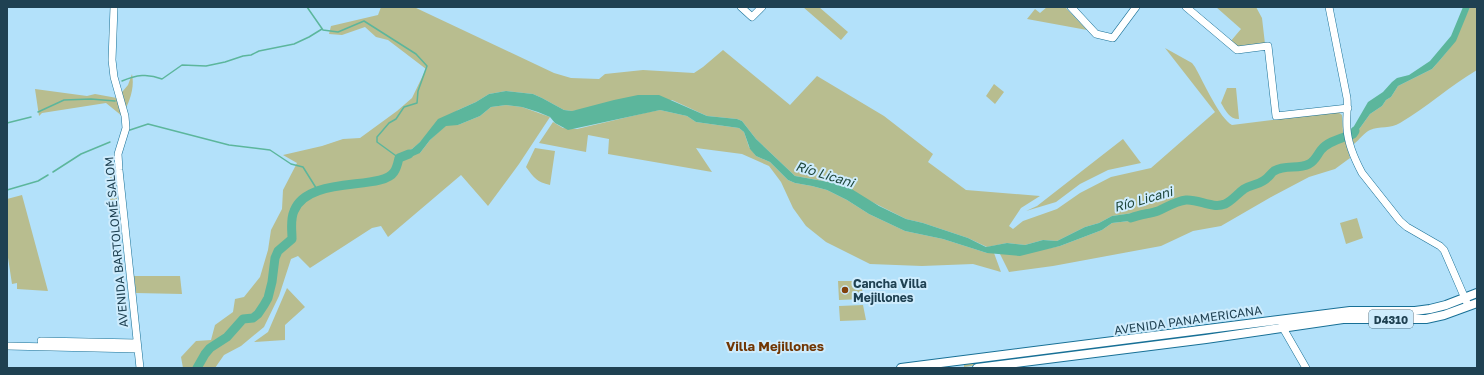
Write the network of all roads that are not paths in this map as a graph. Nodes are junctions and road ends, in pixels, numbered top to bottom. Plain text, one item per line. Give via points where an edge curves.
1 (114, 7) edge
2 (740, 7) edge
3 (762, 7) edge
4 (1071, 7) edge
5 (1136, 7) edge
6 (1186, 7) edge
7 (1328, 7) edge
8 (1348, 108) junction
9 (1477, 293) edge
10 (1465, 298) junction
11 (1477, 303) edge
12 (1469, 307) junction
13 (1282, 319) junction
14 (1283, 328) junction
15 (7, 341) edge
16 (7, 346) edge
17 (137, 346) junction
18 (140, 368) edge
19 (901, 368) edge
20 (977, 368) edge
21 (1306, 368) edge

1 - 17 street, AVENIDA BARTOLOMÉ SALOM via 113,71 126,128 118,154
2 - 3 street via 752,17
4 - 5 street via 1096,34 1113,38
6 - 8 street via 1236,50 1268,46 1276,116
7 - 8 street
8 - 10 street via 1347,131 1362,173 1400,221 1444,250
9 - 10 main road, AVENIDA PANAMERICANA / D4310
10 - 12 street
10 - 13 main road, AVENIDA PANAMERICANA / D4310 via 1415,311 1350,311
11 - 12 main road, AVENIDA PANAMERICANA / D4310
12 - 14 main road, AVENIDA PANAMERICANA / D4310 via 1426,319 1343,319
13 - 14 street
13 - 19 main road, AVENIDA PANAMERICANA / D4310
14 - 20 main road, AVENIDA PANAMERICANA / D4310
14 - 21 street
15 - 17 street
16 - 17 street
17 - 18 street, AVENIDA BARTOLOMÉ SALOM

